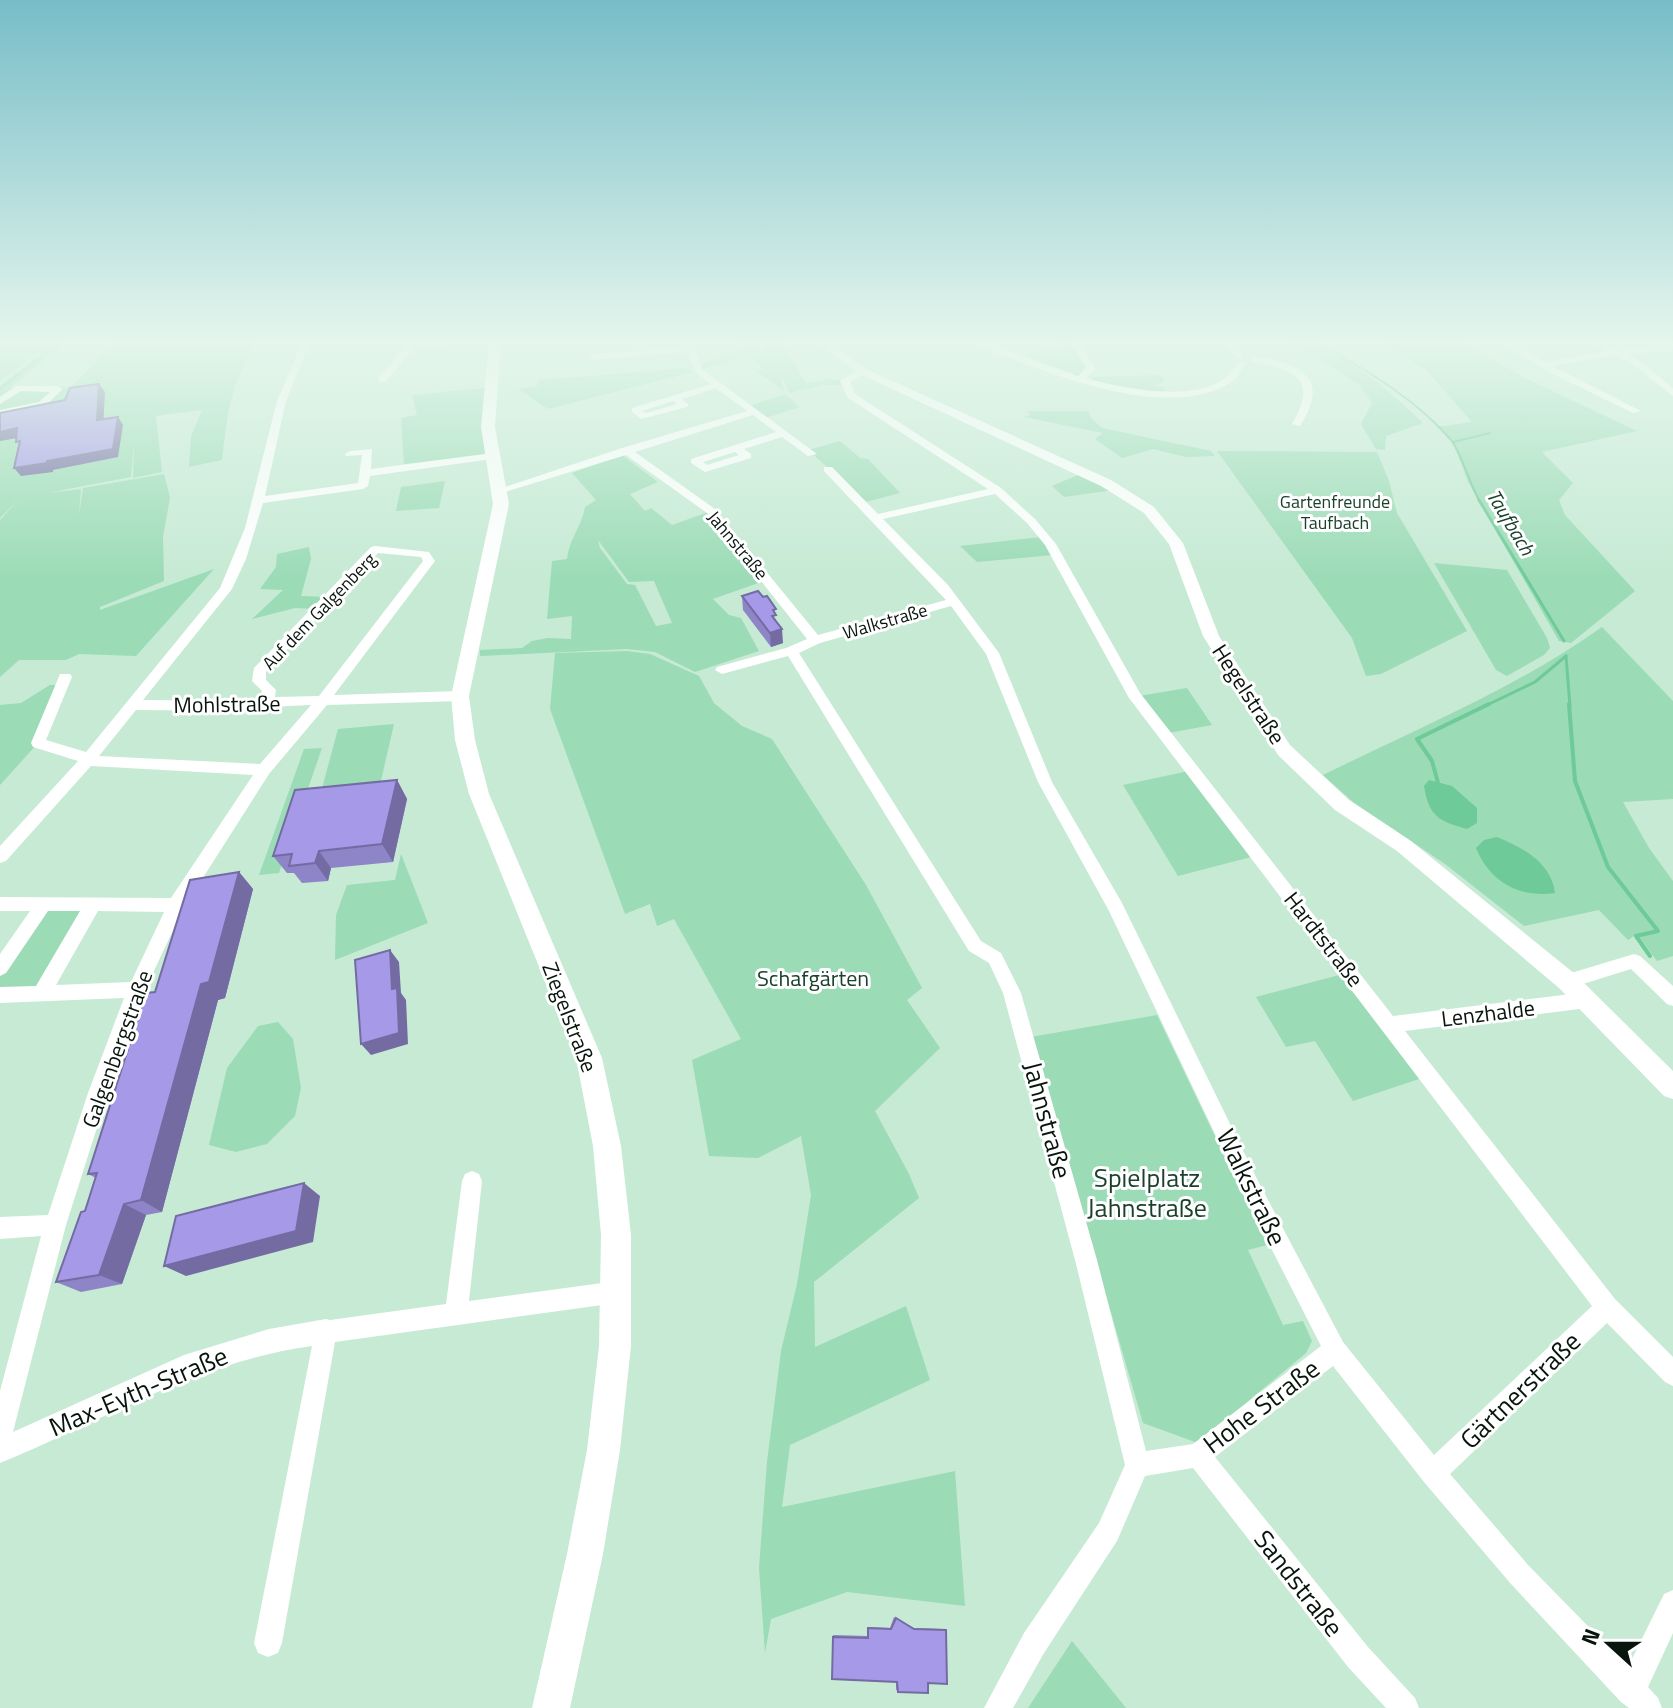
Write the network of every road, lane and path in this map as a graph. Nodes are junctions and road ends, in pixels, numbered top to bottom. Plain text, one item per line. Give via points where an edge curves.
1 (276, 420) edge
2 (489, 420) edge
3 (727, 420) edge
4 (764, 420) edge
5 (888, 420) edge
6 (968, 420) edge
7 (1300, 420) edge
8 (1297, 424) dead end
9 (783, 433) junction
10 (736, 448) dead end
11 (626, 450) junction
12 (350, 454) dead end
13 (812, 454) dead end
14 (492, 456) junction
15 (365, 469) junction
16 (828, 469) dead end
17 (501, 490) junction
18 (997, 490) junction
19 (258, 500) junction
20 (877, 517) junction
21 (415, 552) joint
22 (955, 601) junction
23 (815, 640) junction
24 (791, 651) junction
25 (722, 670) dead end
26 (65, 677) dead end
27 (460, 696) junction
28 (268, 702) junction
29 (321, 703) junction
30 (132, 705) junction
31 (87, 761) junction
32 (264, 770) junction
33 (0, 857) edge
34 (94, 903) junction
35 (0, 904) edge
36 (43, 905) junction
37 (176, 905) junction
38 (0, 968) edge
39 (1567, 981) junction
40 (136, 990) junction
41 (41, 994) junction
42 (0, 995) edge
43 (1673, 998) edge
44 (1587, 1000) junction
45 (1390, 1025) junction
46 (1673, 1088) edge
47 (472, 1181) dead end
48 (55, 1225) junction
49 (0, 1228) edge
50 (617, 1292) junction
51 (1607, 1307) junction
52 (456, 1314) junction
53 (326, 1330) junction
54 (1335, 1350) junction
55 (1673, 1374) edge
56 (0, 1437) edge
57 (0, 1451) edge
58 (1198, 1455) junction
59 (1137, 1465) junction
60 (1433, 1473) junction
61 (1673, 1603) edge
62 (268, 1643) dead end
63 (1640, 1700) edge
64 (551, 1708) edge
65 (998, 1708) edge
66 (1405, 1708) edge

1 - 19 street, Mohlstraße
2 - 14 main road, Ziegelstraße
3 - 11 street
4 - 9 street
5 - 18 street, Hardtstraße
6 - 39 street, Hegelstraße via 1106,483 1149,510 1176,543 1211,636 1284,750 1342,805 1404,846
7 - 8 street
9 - 10 street
9 - 13 street
11 - 17 street
11 - 23 street, Jahnstraße via 711,511
12 - 15 street via 368,451
14 - 15 street
14 - 17 main road, Ziegelstraße
15 - 19 street via 363,486
16 - 20 street, Walkstraße
17 - 27 main road, Ziegelstraße
18 - 20 street
18 - 45 street, Hardtstraße via 1050,544 1134,695
19 - 30 street, Mohlstraße via 237,569
20 - 22 street, Walkstraße
21 - 28 street, Auf dem Galgenberg via 375,549 259,671 259,681 269,690
21 - 29 street, Galgenbergstraße via 429,561 423,572
22 - 23 street, Walkstraße
22 - 54 street, Walkstraße via 992,653 1045,782 1116,908
23 - 24 street
24 - 25 street
24 - 59 street, Jahnstraße via 975,946 995,958 1012,993
26 - 31 street via 38,743
27 - 29 street
27 - 50 main road, Ziegelstraße via 479,794 589,1058 614,1200
28 - 29 street, Mohlstraße
28 - 30 street, Mohlstraße
29 - 32 street, Galgenbergstraße
30 - 31 street, Mohlstraße
31 - 32 street
31 - 33 street, Mohlstraße
32 - 37 street, Galgenbergstraße
34 - 36 street
34 - 37 street
34 - 41 street
35 - 36 street
36 - 38 street
37 - 40 street, Galgenbergstraße
39 - 43 street via 1634,961
39 - 44 street, Hegelstraße
40 - 41 street
40 - 48 street, Galgenbergstraße
41 - 42 street
44 - 45 street, Lenzhalde
44 - 46 street, Hegelstraße
45 - 51 street, Hardtstraße
47 - 52 street
48 - 49 street
48 - 56 street, Galgenbergstraße
50 - 52 street, Max-Eyth-Straße
50 - 64 main road, Ziegelstraße via 603,1445
51 - 55 street, Hardtstraße
51 - 60 street, Gärtnerstraße
52 - 53 street, Max-Eyth-Straße
53 - 57 street, Max-Eyth-Straße via 269,1340 184,1367
53 - 62 street
54 - 58 street, Hohe Straße
54 - 60 street, Walkstraße
58 - 59 street, Hohe Straße
58 - 66 street, Sandstraße via 1358,1657
59 - 65 street via 1108,1532
60 - 63 street, Walkstraße via 1520,1575
61 - 63 street

